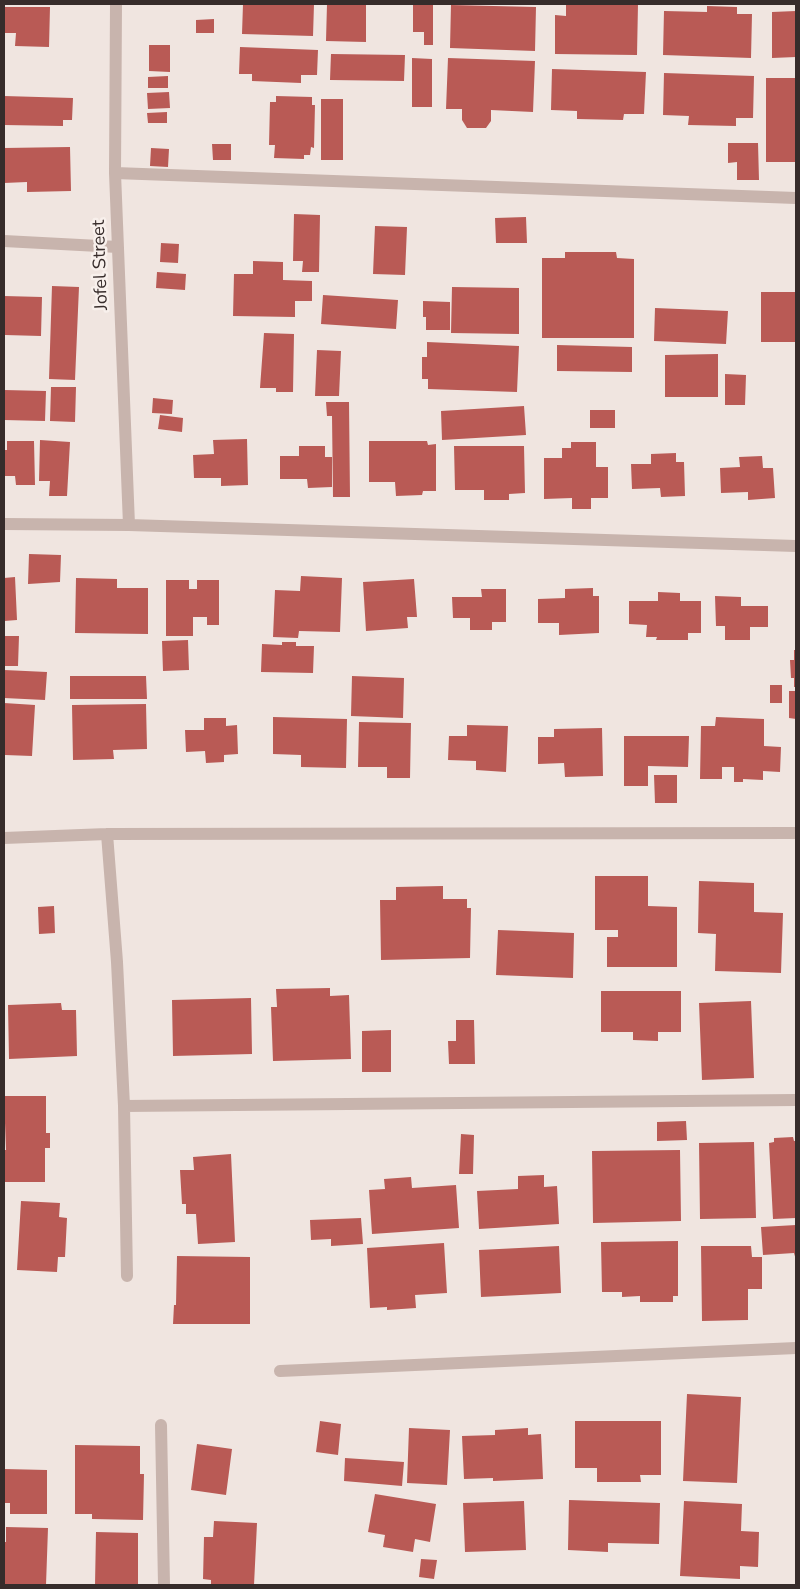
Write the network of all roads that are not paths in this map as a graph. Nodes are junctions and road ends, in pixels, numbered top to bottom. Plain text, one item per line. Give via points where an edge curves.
1 (116, 4) edge
2 (114, 173) junction
3 (796, 198) edge
4 (4, 241) edge
5 (118, 247) junction
6 (4, 524) edge
7 (129, 525) junction
8 (796, 546) edge
9 (796, 833) edge
10 (107, 834) junction
11 (4, 838) edge
12 (796, 1100) edge
13 (124, 1106) junction
14 (127, 1276) dead end
15 (796, 1348) edge
16 (280, 1371) dead end
17 (161, 1425) dead end
18 (164, 1585) edge

1 - 2 street, Jofel Street
2 - 3 street
2 - 5 street, Jofel Street
4 - 5 street
5 - 7 street, Jofel Street
6 - 7 street
7 - 8 street
9 - 10 street
10 - 11 street
10 - 13 street
12 - 13 street
13 - 14 street
15 - 16 street
17 - 18 street

